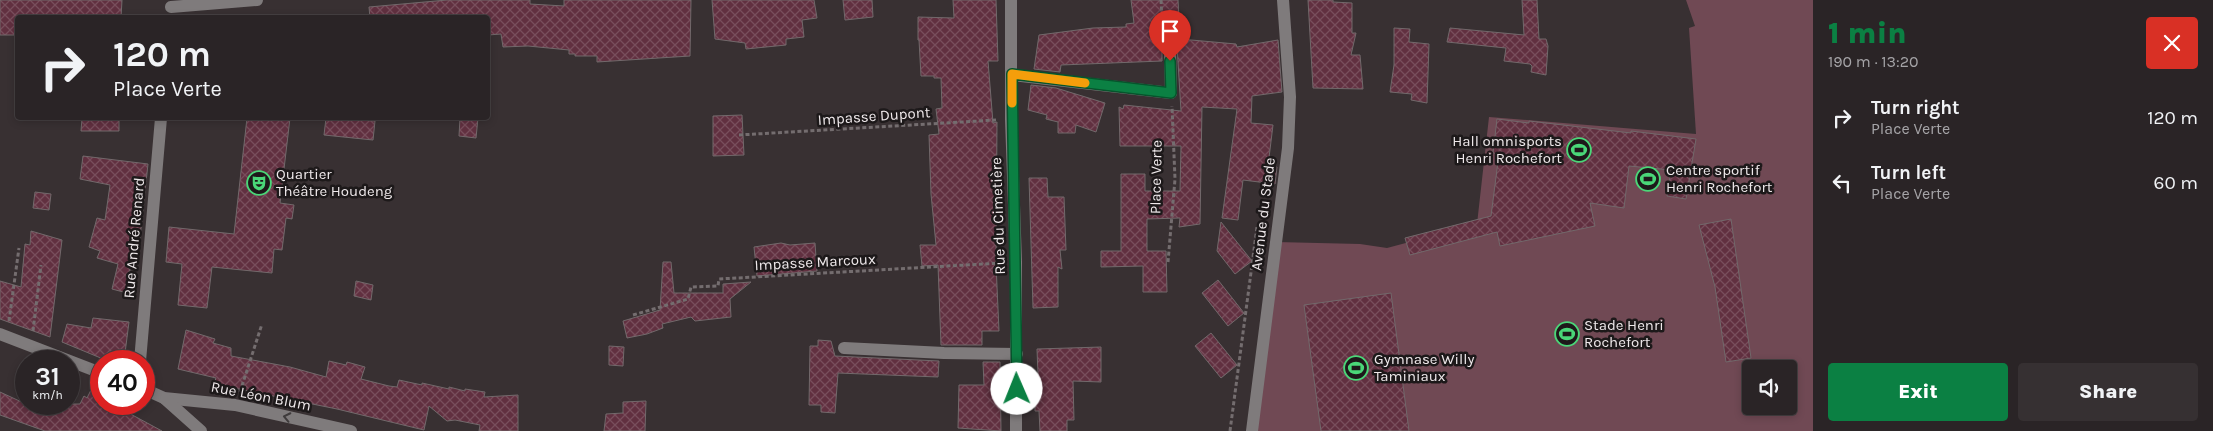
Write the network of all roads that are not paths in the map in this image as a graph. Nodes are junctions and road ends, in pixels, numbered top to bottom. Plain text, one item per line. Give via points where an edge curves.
1 (257, 0) edge
2 (1011, 0) edge
3 (1283, 0) edge
4 (170, 8) edge
5 (1170, 50) road end
6 (1012, 74) junction
7 (161, 120) edge
8 (4, 335) edge
9 (844, 348) dead end
10 (141, 350) edge
11 (1017, 354) junction
12 (90, 368) edge
13 (155, 394) edge
14 (164, 398) junction
15 (201, 431) edge
16 (351, 431) edge
17 (1016, 431) edge
18 (1252, 431) edge

1 - 4 street
2 - 6 street, Rue du Cimetière
3 - 18 street, Avenue du Stade via 1290,97 1288,148
5 - 6 street via 1171,93
6 - 11 street, Rue du Cimetière
7 - 10 street, Rue André Renard
8 - 12 street
9 - 11 street
11 - 17 street, Rue du Cimetière
13 - 14 street
14 - 15 street
16 -> 14 street, Rue Léon Blum via 235,406

